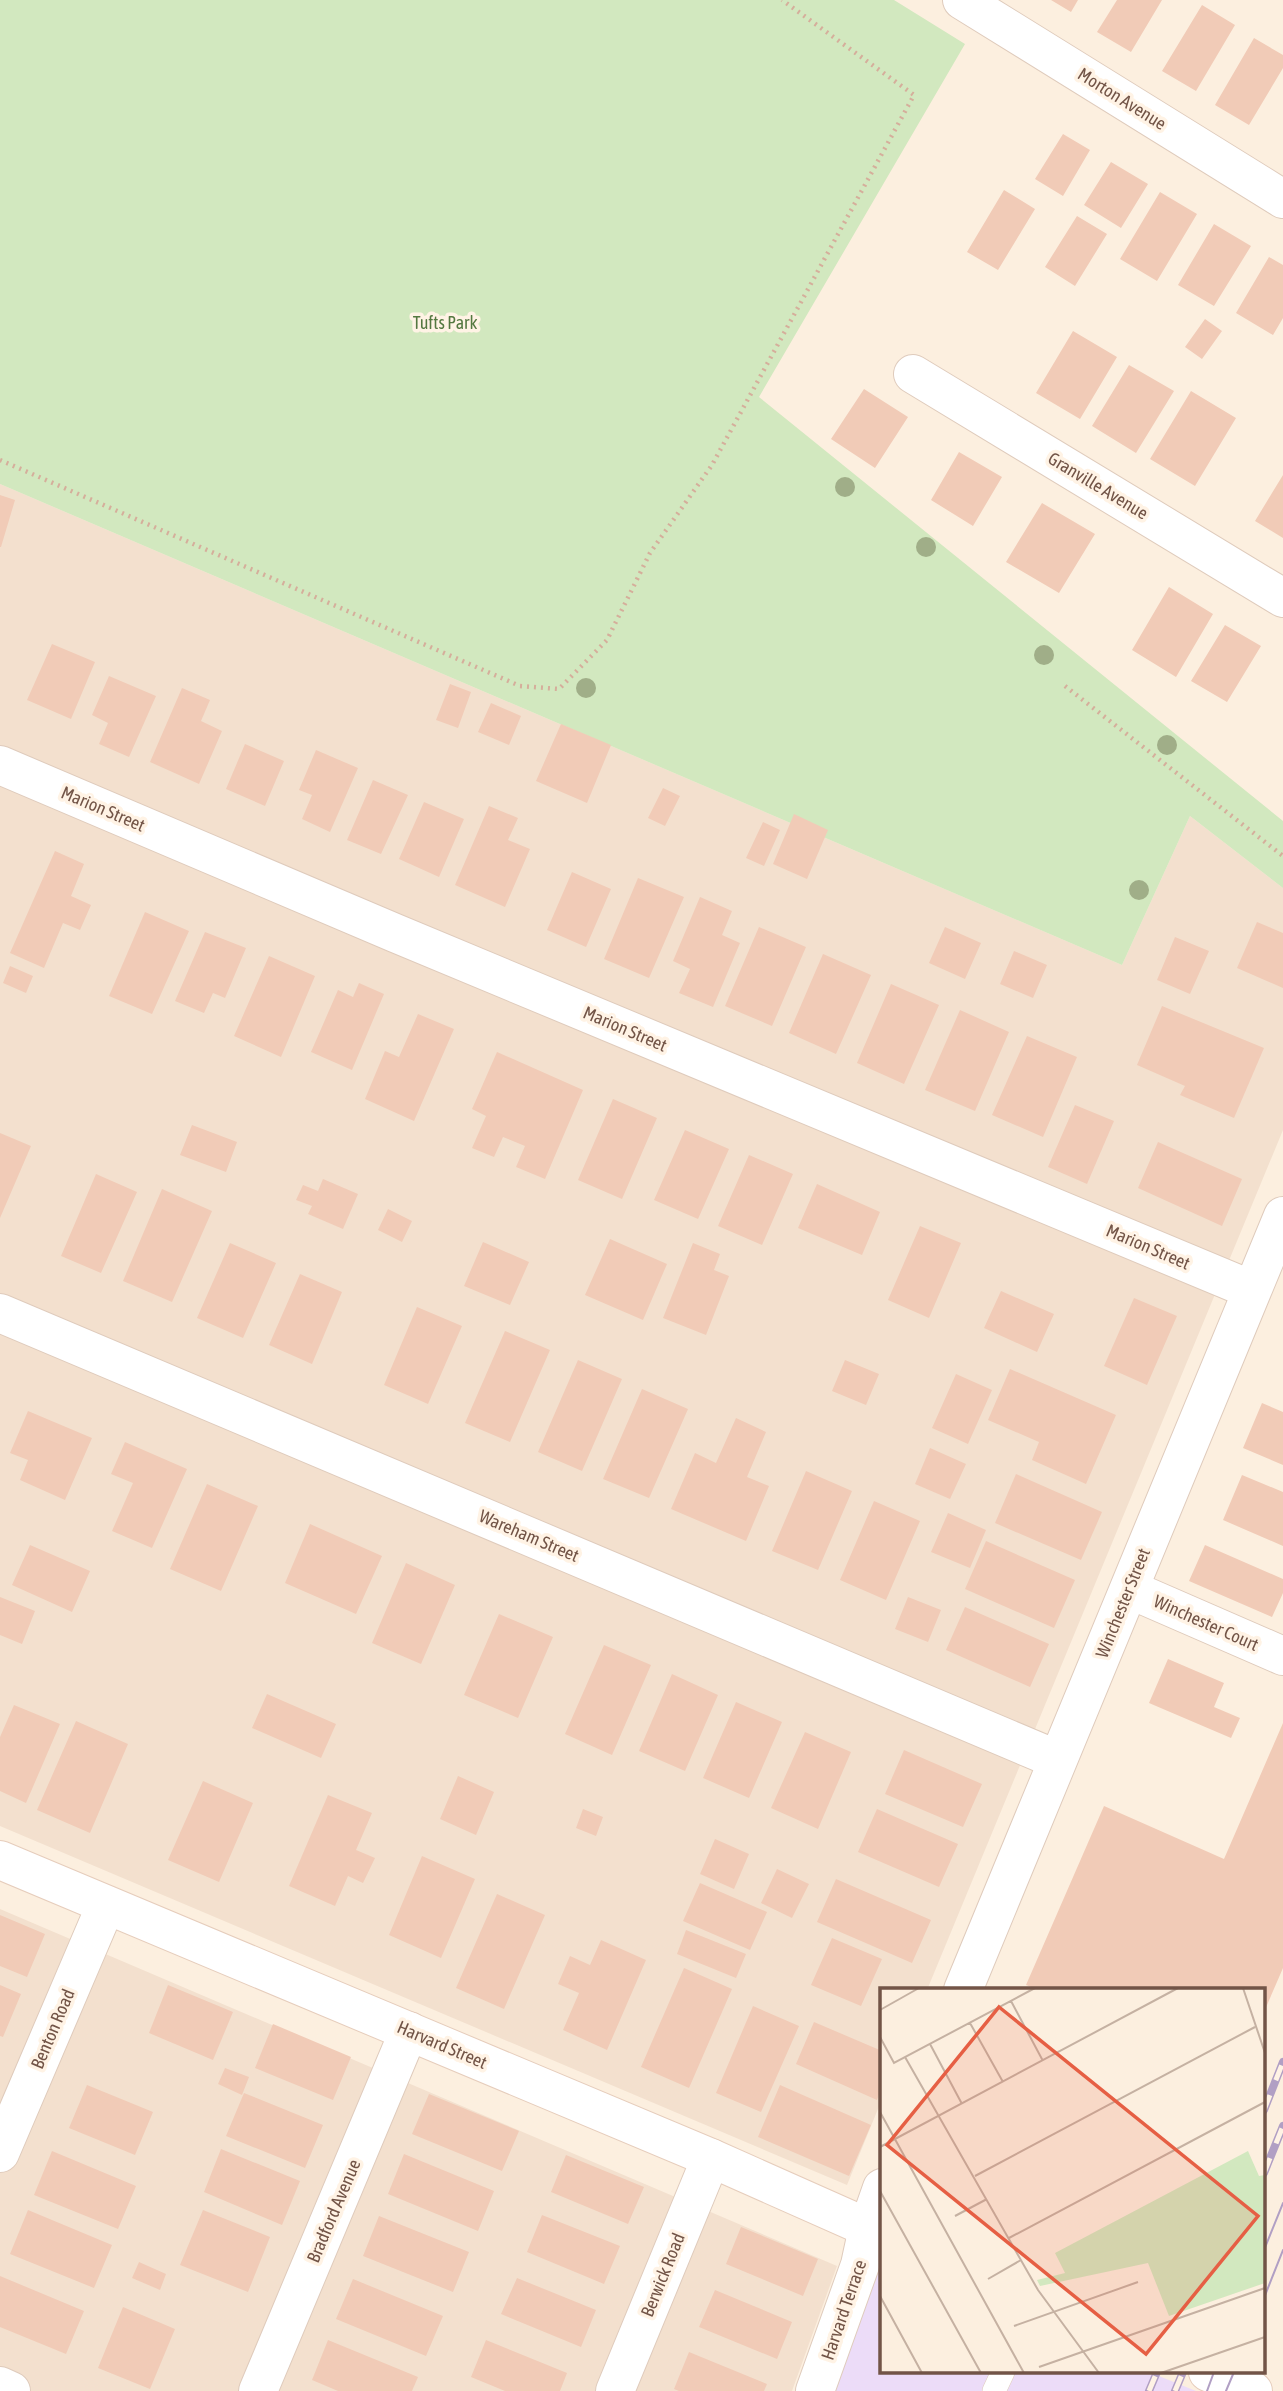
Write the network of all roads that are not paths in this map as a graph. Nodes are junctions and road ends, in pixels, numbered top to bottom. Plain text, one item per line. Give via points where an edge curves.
1 (962, 0) edge
2 (1283, 200) edge
3 (912, 374) dead end
4 (1283, 598) edge
5 (0, 765) edge
6 (1283, 1216) edge
7 (1252, 1290) junction
8 (0, 1312) edge
9 (1129, 1589) junction
10 (1283, 1656) edge
11 (1058, 1760) junction
12 (0, 1860) edge
13 (106, 1905) junction
14 (965, 1988) edge
15 (409, 2031) junction
16 (0, 2153) edge
17 (712, 2158) junction
18 (880, 2200) edge
19 (875, 2231) edge
20 (1002, 2374) edge
21 (1213, 2374) edge
22 (0, 2386) edge
23 (11, 2391) edge
24 (258, 2391) edge
25 (615, 2391) edge
26 (815, 2391) edge
27 (994, 2391) edge
28 (1253, 2391) edge

1 - 2 street, Morton Avenue
3 - 4 street, Granville Avenue
5 - 7 street, Marion Street
6 - 7 street, Winchester Street
7 - 9 street, Winchester Street
8 - 11 street, Wareham Street
9 - 10 street, Winchester Court
9 - 11 street, Winchester Street
11 - 14 street, Winchester Street
12 - 13 street, Harvard Street
13 - 15 street, Harvard Street
13 - 16 street, Benton Road
15 - 17 street, Harvard Street
15 - 24 street, Bradford Avenue
17 - 19 street, Harvard Street
17 - 25 street, Berwick Road
18 - 19 street
19 - 26 street, Harvard Terrace
20 - 27 lane
21 - 28 street
22 - 23 street

